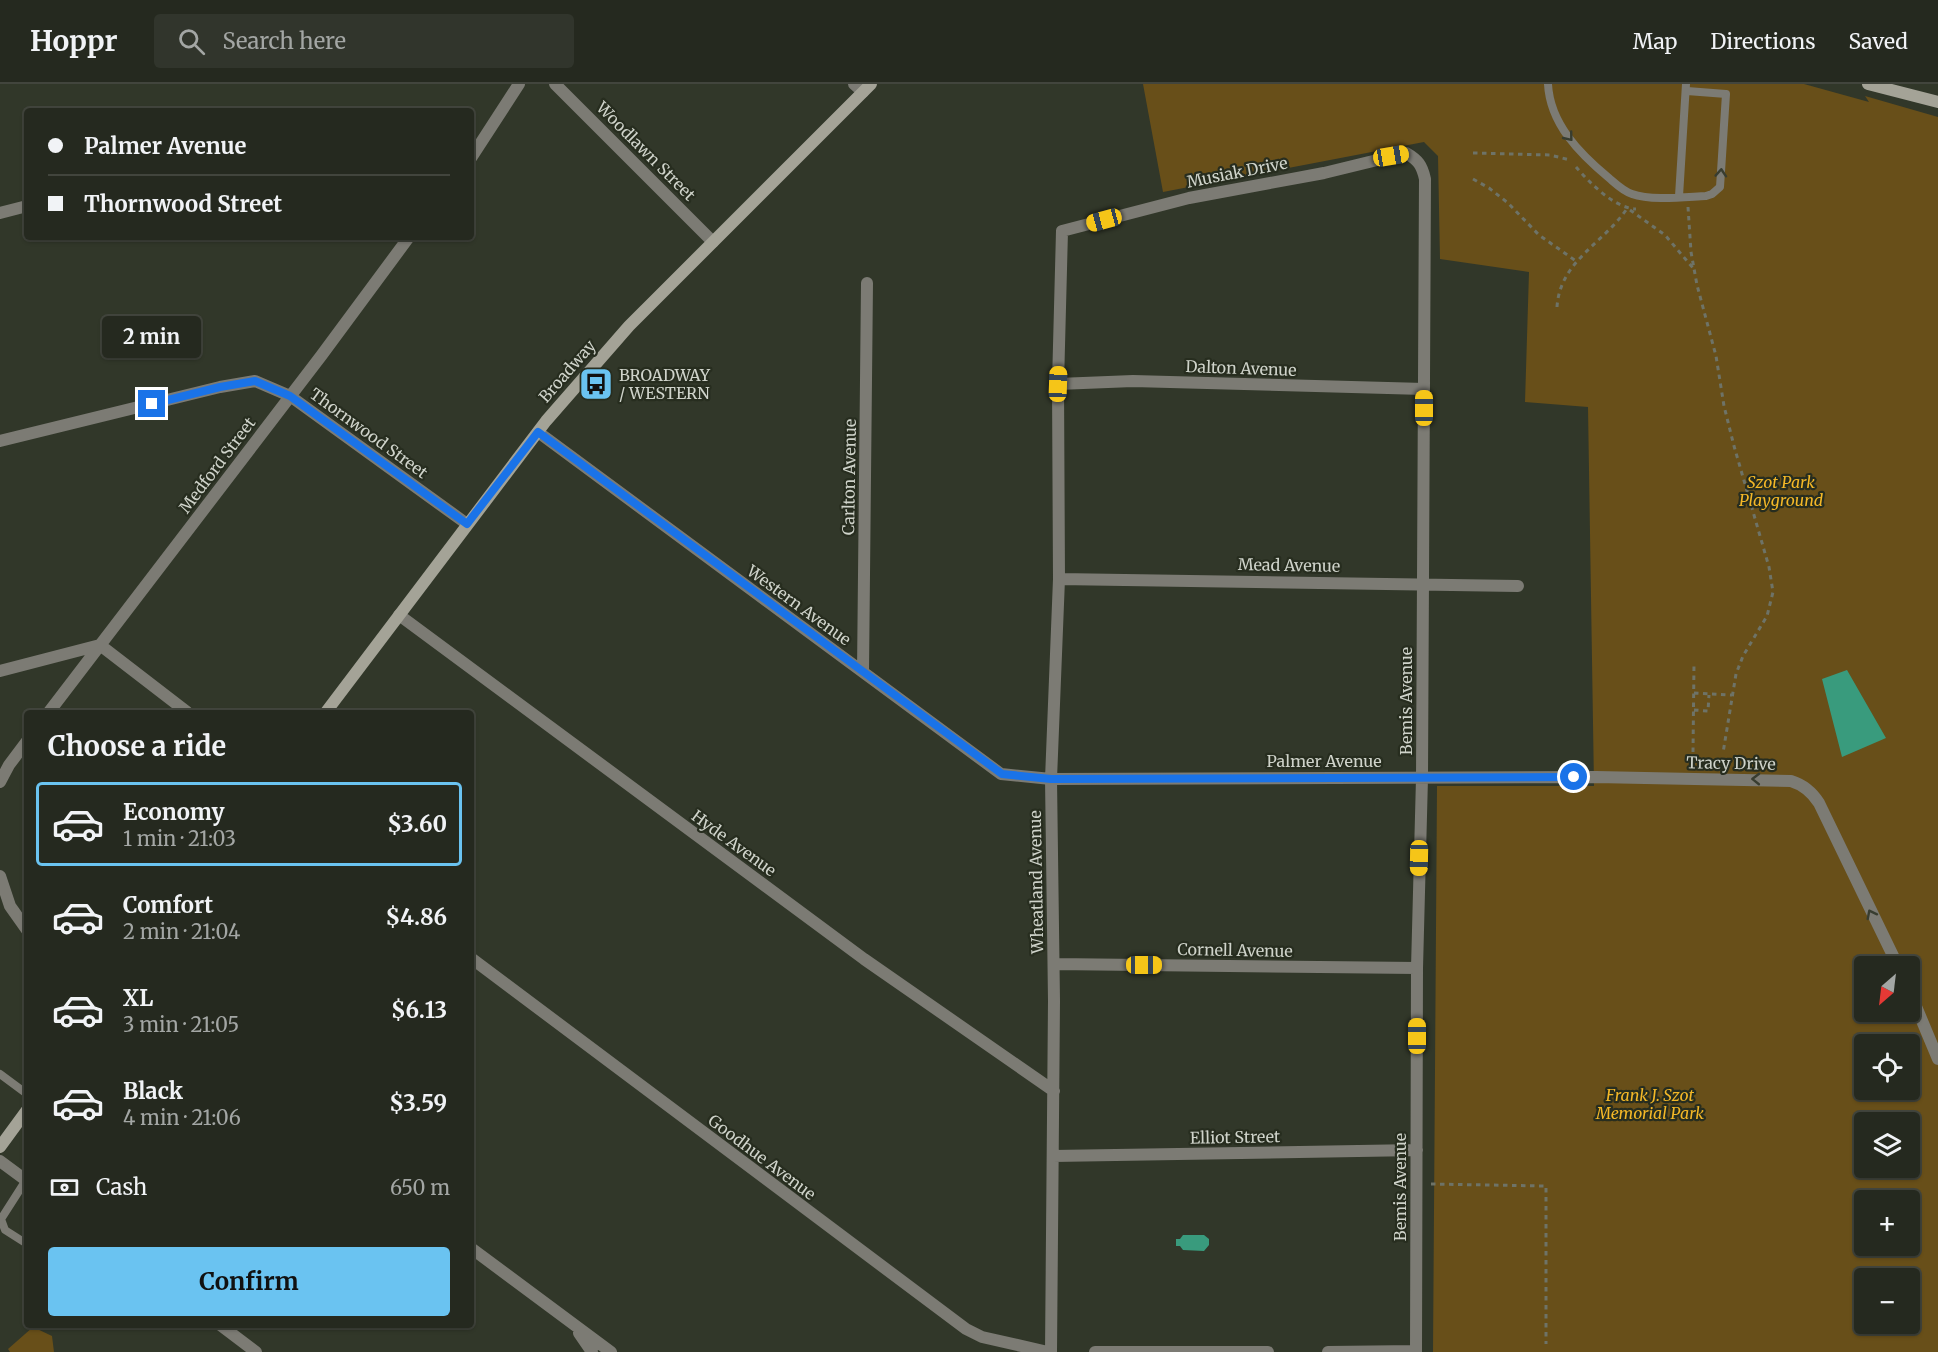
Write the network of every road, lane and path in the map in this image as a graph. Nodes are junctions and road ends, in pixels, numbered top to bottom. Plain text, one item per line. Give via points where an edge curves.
1 (519, 84) edge
2 (555, 84) edge
3 (1548, 84) edge
4 (1868, 84) edge
5 (862, 87) edge
6 (1686, 88) edge
7 (1938, 102) edge
8 (474, 152) edge
9 (1473, 153) dead end
10 (1418, 160) joint
11 (1473, 179) dead end
12 (1635, 195) junction
13 (1683, 196) junction
14 (24, 207) edge
15 (1627, 208) junction
16 (1637, 209) dead end
17 (1678, 210) dead end
18 (1689, 211) junction
19 (0, 213) edge
20 (1062, 231) joint
21 (407, 240) edge
22 (713, 242) junction
23 (1576, 261) junction
24 (1694, 269) junction
25 (867, 283) dead end
26 (1557, 307) dead end
27 (1058, 384) junction
28 (1424, 389) junction
29 (290, 396) junction
30 (538, 432) junction
31 (0, 441) edge
32 (467, 524) junction
33 (1059, 579) junction
34 (1422, 584) junction
35 (1518, 586) dead end
36 (399, 615) junction
37 (100, 645) junction
38 (1694, 664) dead end
39 (0, 671) edge
40 (863, 672) junction
41 (1694, 693) junction
42 (1709, 694) junction
43 (1732, 695) junction
44 (51, 710) edge
45 (184, 710) edge
46 (328, 710) edge
47 (1694, 711) junction
48 (24, 745) edge
49 (1693, 752) dead end
50 (1724, 753) dead end
51 (1596, 777) joint
52 (1422, 778) junction
53 (1051, 779) junction
54 (0, 782) edge
55 (0, 876) edge
56 (24, 926) edge
57 (1893, 956) edge
58 (474, 960) edge
59 (1054, 964) junction
60 (1417, 968) junction
61 (1920, 1016) edge
62 (1938, 1059) edge
63 (0, 1074) edge
64 (1054, 1091) junction
65 (24, 1092) edge
66 (24, 1114) edge
67 (0, 1147) edge
68 (1417, 1150) junction
69 (1053, 1156) junction
70 (0, 1161) edge
71 (24, 1179) edge
72 (24, 1184) edge
73 (1417, 1184) junction
74 (24, 1242) edge
75 (474, 1250) edge
76 (573, 1325) junction
77 (224, 1328) edge
78 (1546, 1344) dead end
79 (256, 1352) edge
80 (592, 1352) edge
81 (611, 1352) edge
82 (1050, 1352) edge
83 (1095, 1352) edge
84 (1268, 1352) edge
85 (1328, 1352) edge
86 (1416, 1352) edge

1 - 8 street
2 - 22 street, Woodlawn Street
3 -> 12 lane via 1553,108 1564,131 1594,165
4 - 7 main road
5 - 22 main road, Broadway
6 - 13 lane
13 -> 6 lane via 1712,194 1720,187 1726,94
9 - 15 path via 1567,158 1602,192
10 - 20 street, Musiak Drive via 1406,153 1190,198
10 - 28 street, Bemis Avenue via 1425,179
11 - 23 path
12 - 13 lane
12 - 15 path
13 - 18 path
14 - 19 street
15 - 16 path
15 - 23 path via 1608,233
15 - 24 path via 1665,236
17 - 18 path
18 - 24 path
20 - 27 street, Wheatland Avenue
21 - 29 street, Medford Street
22 - 30 main road, Broadway via 629,326
23 - 26 path via 1562,281
24 - 43 path via 1773,592 1763,625 1743,656
25 - 40 street, Carlton Avenue
27 - 28 street, Dalton Avenue via 1133,381
27 - 33 street, Wheatland Avenue
28 - 34 street, Bemis Avenue
29 - 31 street, Thornwood Street via 255,381
29 - 32 street, Thornwood Street
29 - 37 street, Medford Street
30 - 32 main road, Broadway
30 - 40 street, Western Avenue
32 - 36 main road, Broadway
33 - 34 street, Mead Avenue
33 - 53 street, Wheatland Avenue
34 - 35 street, Mead Avenue
34 - 52 street, Bemis Avenue
36 - 46 main road, Broadway
36 - 64 street, Hyde Avenue via 855,952
37 - 39 street
37 - 44 street, Medford Street
37 - 45 street
38 - 41 path
40 - 53 street, Western Avenue via 1002,774
41 - 42 path
41 - 47 path
42 - 43 path
42 - 47 path via 1708,711
43 - 50 path
47 - 49 path
48 - 54 street
51 - 52 street, Palmer Avenue
57 -> 51 street, Tracy Drive via 1819,803 1798,783 1779,779
52 - 53 street, Palmer Avenue
52 - 60 street, Bemis Avenue
53 - 59 street, Wheatland Avenue
55 - 56 street via 10,906
58 - 82 street, Goodhue Avenue via 966,1329 982,1337
59 - 60 street, Cornell Avenue
59 - 64 street, Wheatland Avenue
60 - 68 street, Bemis Avenue
61 - 62 street
63 - 65 lane
64 - 69 street, Wheatland Avenue
66 - 67 main road
68 - 69 street, Elliot Street
68 - 73 street, Bemis Avenue
69 - 82 street, Wheatland Avenue
70 - 71 street
72 - 74 lane via 1,1219 6,1230
73 - 78 path via 1546,1186
73 - 86 street, Bemis Avenue
75 - 76 street
76 - 80 street
76 - 81 street
77 - 79 street
83 - 84 street
85 - 86 street

